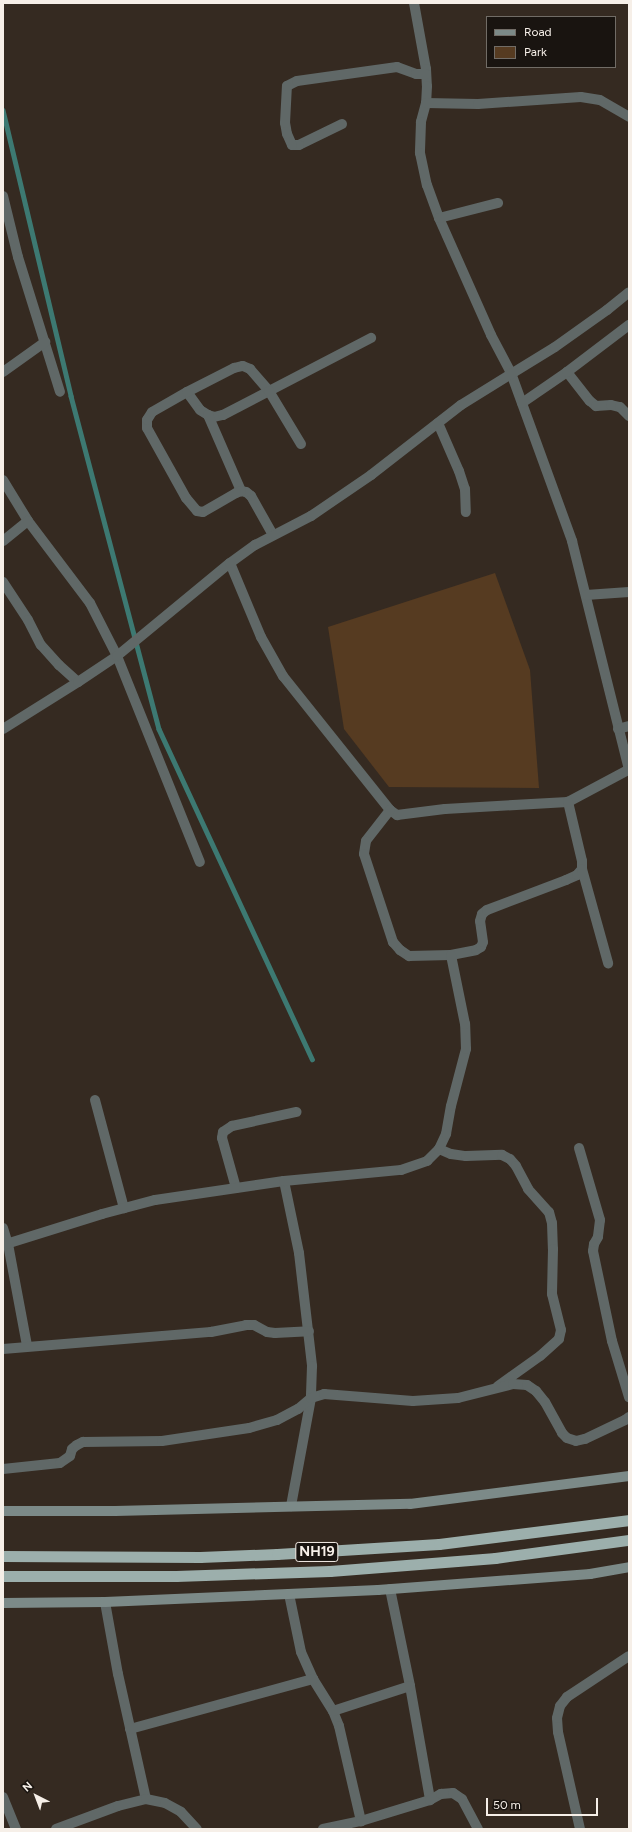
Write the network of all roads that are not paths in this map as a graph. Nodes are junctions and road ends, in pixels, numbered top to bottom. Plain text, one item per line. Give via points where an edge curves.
1 (414, 3) edge
2 (426, 74) junction
3 (426, 103) junction
4 (629, 117) edge
5 (342, 124) dead end
6 (3, 196) edge
7 (498, 203) dead end
8 (439, 218) junction
9 (629, 292) edge
10 (629, 325) edge
11 (371, 338) dead end
12 (45, 342) junction
13 (3, 372) edge
14 (567, 372) junction
15 (511, 373) junction
16 (270, 391) junction
17 (60, 392) dead end
18 (187, 392) junction
19 (522, 403) junction
20 (208, 415) junction
21 (629, 416) edge
22 (438, 423) junction
23 (301, 444) dead end
24 (3, 480) edge
25 (241, 491) junction
26 (466, 512) dead end
27 (28, 522) junction
28 (273, 535) junction
29 (3, 541) edge
30 (230, 563) junction
31 (3, 582) edge
32 (6, 592) edge
33 (629, 592) edge
34 (586, 595) junction
35 (117, 656) junction
36 (78, 682) junction
37 (629, 726) edge
38 (3, 729) edge
39 (618, 729) junction
40 (628, 770) edge
41 (568, 802) junction
42 (390, 810) junction
43 (200, 862) dead end
44 (582, 869) junction
45 (451, 955) junction
46 (608, 963) dead end
47 (95, 1100) dead end
48 (296, 1112) dead end
49 (579, 1148) dead end
50 (439, 1149) junction
51 (284, 1181) junction
52 (236, 1188) junction
53 (124, 1208) junction
54 (3, 1228) edge
55 (5, 1244) edge
56 (309, 1331) junction
57 (27, 1346) junction
58 (3, 1349) edge
59 (495, 1388) junction
60 (629, 1396) edge
61 (311, 1398) junction
62 (629, 1417) edge
63 (3, 1470) edge
64 (629, 1476) edge
65 (291, 1506) junction
66 (3, 1511) edge
67 (629, 1520) edge
68 (629, 1540) edge
69 (3, 1556) edge
70 (629, 1568) edge
71 (3, 1576) edge
72 (390, 1589) junction
73 (289, 1594) junction
74 (105, 1602) junction
75 (3, 1603) edge
76 (629, 1656) edge
77 (313, 1679) junction
78 (410, 1686) junction
79 (333, 1711) junction
80 (130, 1729) junction
81 (3, 1797) edge
82 (146, 1799) junction
83 (430, 1800) junction
84 (361, 1821) junction
85 (16, 1829) edge
86 (56, 1829) edge
87 (197, 1829) edge
88 (323, 1829) edge
89 (478, 1829) edge
90 (580, 1829) edge

1 - 2 street
2 - 3 street
2 - 5 street via 397,67 297,81 287,86 285,122 292,145 299,145
3 - 4 street via 478,104 581,97 600,100
3 - 8 street via 421,122 420,153 427,185
6 - 12 street via 18,257
7 - 8 street
8 - 15 street via 491,336
9 - 15 street via 555,347
10 - 14 street
11 - 16 street
12 - 13 street
12 - 17 street
14 - 19 street
14 - 21 street via 596,406 620,407
15 - 19 street
15 - 22 street
16 - 18 street via 250,369 243,366
16 - 20 street via 223,415
16 - 23 street
18 - 20 street via 200,410
18 - 25 street via 152,412 147,420 147,428 186,498 197,511 203,512
19 - 34 street via 572,540
20 - 25 street
22 - 26 street via 465,489
22 - 28 street via 371,475 311,516
24 - 27 street
25 - 28 street via 251,496
27 - 29 street
27 - 35 street via 90,603
28 - 30 street via 255,544
30 - 35 street
30 - 42 street via 261,637 283,676
31 - 32 street
32 - 36 street via 41,645 58,665
33 - 34 street
34 - 39 street
35 - 36 street
35 - 43 street
36 - 38 street
37 - 39 street
39 - 40 street
40 - 41 street
41 - 42 street via 445,809 397,815
41 - 44 street
42 - 45 street via 366,841 364,854 393,942 409,956
44 - 45 street via 577,875 566,880 488,910 482,914 480,920 483,942 481,947
44 - 46 street
45 - 50 street via 465,1024 466,1049 446,1134
47 - 53 street
48 - 52 street via 232,1126 223,1132 222,1138
49 - 60 street via 600,1220 600,1230 593,1251 612,1340
50 - 51 street via 427,1161 401,1170
50 - 59 street via 451,1154 502,1155 510,1159 528,1189 549,1212 552,1223 552,1294 561,1330 559,1339
51 - 52 street
51 - 56 street via 299,1252
52 - 53 street via 155,1200
53 - 55 street
54 - 55 street
55 - 57 street
56 - 57 street via 275,1333 254,1325 246,1325 211,1332
56 - 61 street
57 - 58 street
59 - 61 street via 458,1398 413,1401 324,1394
59 - 62 street via 513,1384 527,1385 545,1402 567,1438 576,1441
61 - 63 street via 298,1409 276,1420 249,1428 162,1441 83,1442 72,1449 70,1456 60,1463
61 - 65 street
64 - 65 main road via 410,1504
65 - 66 main road
67 - 69 highway, NH19 via 439,1544 277,1554 200,1557
68 - 71 highway, NH19 via 495,1558 330,1571 176,1576
70 - 72 main road via 590,1574
72 - 73 main road
72 - 78 street
73 - 74 main road
73 - 77 street via 301,1652
74 - 75 main road
74 - 80 street
76 - 90 street via 567,1696 556,1718
77 - 79 street
77 - 80 street
78 - 79 street
78 - 83 street
79 - 84 street via 339,1726
80 - 82 street
81 - 85 street
82 - 86 street via 118,1806
82 - 87 street via 165,1803 181,1812
83 - 84 street
83 - 89 street via 441,1794 453,1793 462,1799
84 - 88 street

